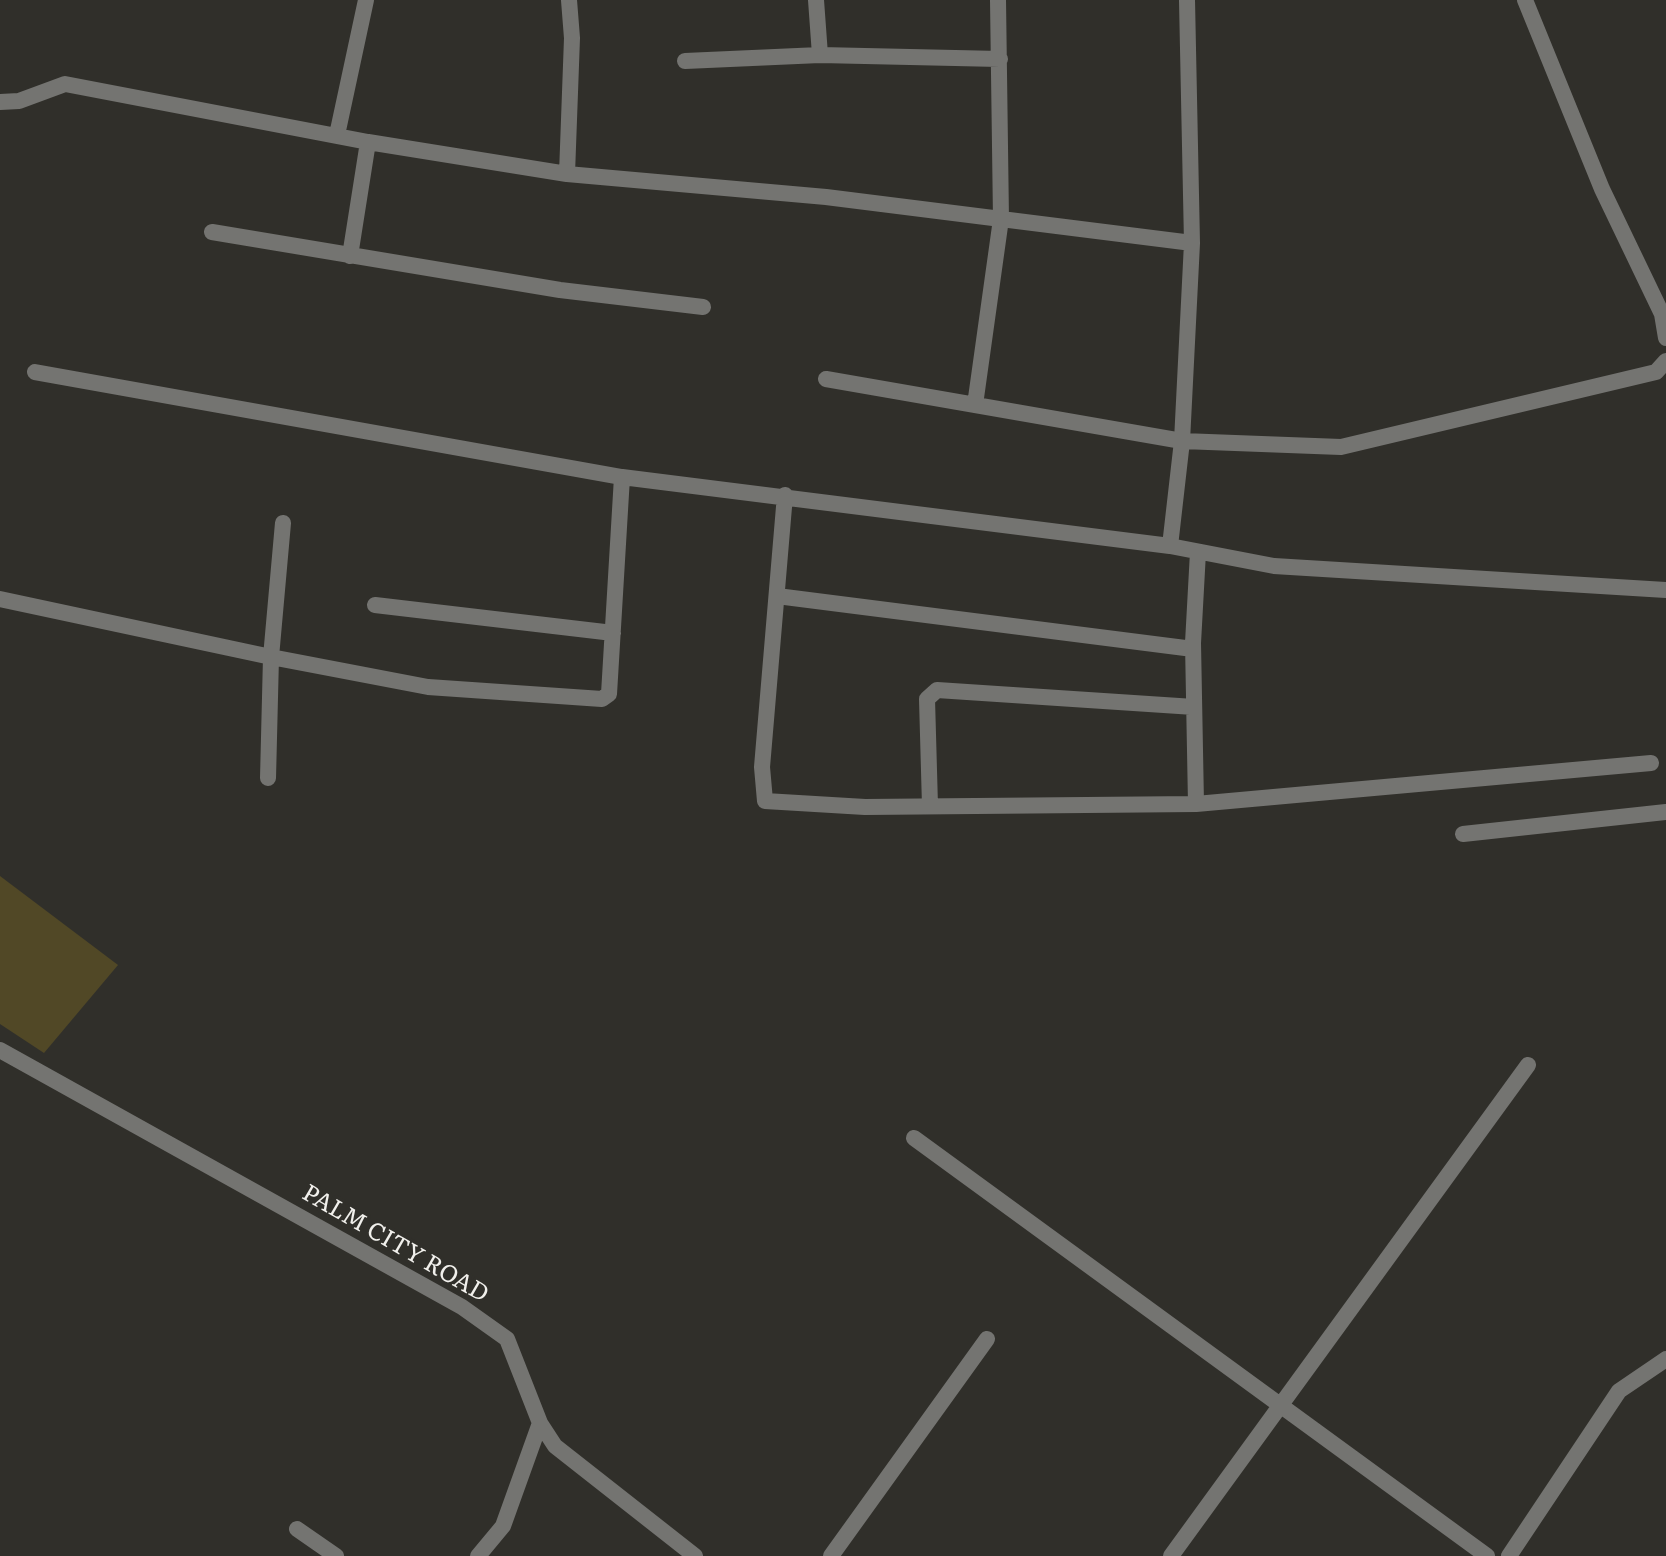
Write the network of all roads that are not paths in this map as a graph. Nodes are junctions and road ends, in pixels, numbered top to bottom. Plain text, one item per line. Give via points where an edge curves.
1 (366, 0) edge
2 (569, 0) edge
3 (816, 0) edge
4 (998, 0) edge
5 (1187, 0) edge
6 (1525, 0) edge
7 (820, 55) junction
8 (1000, 59) junction
9 (685, 61) dead end
10 (0, 102) edge
11 (337, 135) junction
12 (368, 142) junction
13 (567, 174) junction
14 (1001, 219) junction
15 (212, 232) dead end
16 (1192, 243) junction
17 (350, 256) junction
18 (703, 307) dead end
19 (1666, 338) edge
20 (1666, 361) edge
21 (35, 372) dead end
22 (826, 379) dead end
23 (975, 405) junction
24 (1182, 441) junction
25 (622, 477) junction
26 (785, 495) junction
27 (283, 523) dead end
28 (1170, 546) junction
29 (1198, 552) junction
30 (1666, 590) edge
31 (777, 596) junction
32 (0, 599) edge
33 (375, 605) dead end
34 (613, 633) junction
35 (1193, 649) junction
36 (271, 657) junction
37 (1194, 707) junction
38 (1651, 763) dead end
39 (268, 778) dead end
40 (1196, 804) junction
41 (930, 806) junction
42 (1666, 812) edge
43 (1463, 834) dead end
44 (0, 1050) edge
45 (1528, 1065) dead end
46 (914, 1138) dead end
47 (987, 1339) dead end
48 (1666, 1359) edge
49 (1280, 1405) junction
50 (540, 1423) junction
51 (297, 1529) dead end
52 (336, 1556) edge
53 (478, 1556) edge
54 (695, 1556) edge
55 (831, 1556) edge
56 (1171, 1556) edge
57 (1487, 1556) edge
58 (1509, 1556) edge

1 - 11 street
2 - 13 street
3 - 7 street
4 - 8 street
5 - 16 street
6 - 19 street via 1602,189 1662,314
7 - 8 street
7 - 9 street
8 - 14 street
10 - 11 street via 19,101 65,84
11 - 12 street
12 - 13 street
12 - 17 street
13 - 14 street
14 - 16 street
14 - 23 street
15 - 17 street
16 - 24 street
17 - 18 street
20 - 24 street via 1656,372 1341,447
21 - 25 street
22 - 23 street
23 - 24 street
24 - 28 street
25 - 26 street
25 - 34 street
26 - 28 street
26 - 31 street
27 - 36 street
28 - 29 street
29 - 30 street via 1274,566
29 - 35 street
31 - 35 street
31 - 41 street via 762,767 765,801
32 - 36 street
33 - 34 street
34 - 36 street via 609,694 602,699 428,687
35 - 37 street
36 - 39 street
37 - 40 street
37 - 41 street via 937,690 927,699
38 - 40 street
40 - 41 street
42 - 43 street
44 - 50 street, PALM CITY ROAD via 462,1307 507,1339
45 - 49 street
46 - 49 street
47 - 55 street
48 - 58 street via 1619,1391
49 - 56 street
49 - 57 street
50 - 53 street via 503,1526
50 - 54 street, PALM CITY ROAD via 555,1446
51 - 52 street

